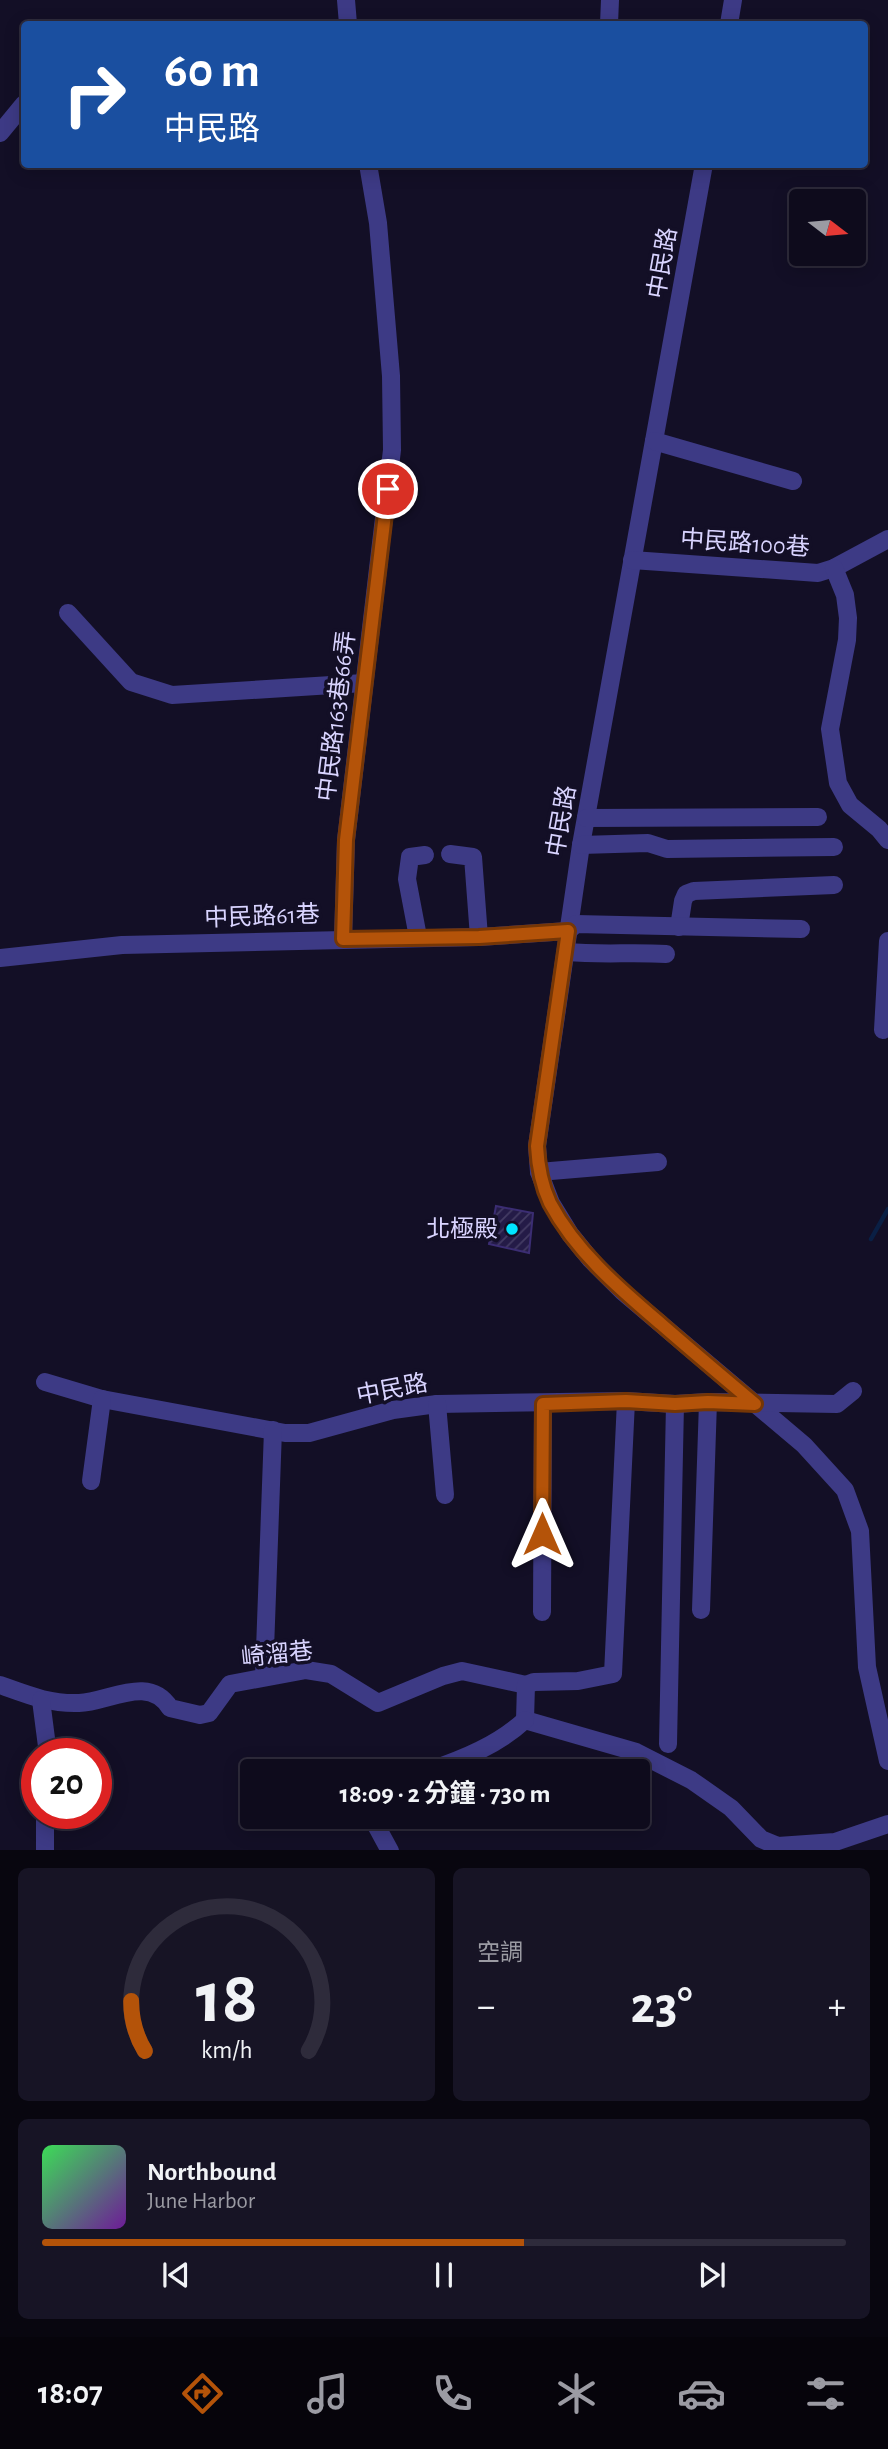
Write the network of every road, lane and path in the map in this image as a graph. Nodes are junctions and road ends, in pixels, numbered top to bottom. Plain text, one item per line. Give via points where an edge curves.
1 (346, 0) edge
2 (610, 0) edge
3 (733, 0) edge
4 (348, 21) edge
5 (609, 21) edge
6 (730, 21) edge
7 (21, 108) edge
8 (0, 133) edge
9 (369, 168) edge
10 (703, 168) edge
11 (654, 441) junction
12 (793, 481) dead end
13 (888, 539) edge
14 (632, 560) junction
15 (834, 568) junction
16 (68, 613) dead end
17 (364, 683) junction
18 (818, 817) dead end
19 (586, 818) junction
20 (888, 840) edge
21 (581, 845) junction
22 (834, 847) dead end
23 (450, 854) dead end
24 (425, 855) dead end
25 (834, 885) dead end
26 (679, 927) junction
27 (801, 929) dead end
28 (568, 931) junction
29 (418, 937) junction
30 (479, 937) junction
31 (343, 939) junction
32 (888, 941) edge
33 (566, 952) junction
34 (666, 954) dead end
35 (0, 958) edge
36 (883, 1030) dead end
37 (658, 1163) dead end
38 (539, 1172) junction
39 (46, 1382) dead end
40 (853, 1391) dead end
41 (102, 1399) junction
42 (626, 1401) junction
43 (708, 1402) junction
44 (438, 1404) junction
45 (543, 1404) junction
46 (675, 1404) junction
47 (755, 1404) junction
48 (272, 1430) junction
49 (90, 1481) dead end
50 (445, 1495) dead end
51 (701, 1610) dead end
52 (542, 1612) dead end
53 (264, 1677) junction
54 (0, 1685) edge
55 (526, 1685) junction
56 (41, 1700) junction
57 (525, 1720) junction
58 (46, 1738) edge
59 (668, 1744) dead end
60 (461, 1759) edge
61 (888, 1761) edge
62 (888, 1824) edge
63 (45, 1829) edge
64 (378, 1829) edge
65 (46, 1850) edge
66 (390, 1850) edge

1 - 4 street
2 - 5 street
3 - 6 street
7 - 8 street
9 - 17 street, 中民路163巷66弄 via 391,376 392,450
10 - 11 street, 中民路
11 - 12 street
11 - 14 street, 中民路
13 - 15 street, 中民路100巷
14 - 15 street, 中民路100巷 via 818,573
14 - 19 street, 中民路
15 - 20 street via 848,618 830,729 838,783 850,805
16 - 17 street via 131,682 172,695
17 - 31 street, 中民路163巷66弄 via 346,840
18 - 19 street
19 - 21 street, 中民路
21 - 22 street
21 - 28 street, 中民路
23 - 30 street via 473,857
24 - 29 street via 410,858 407,879
25 - 26 street via 694,891 683,901
26 - 27 street, 中民路61巷
26 - 28 street, 中民路61巷 via 576,924
28 - 30 street, 中民路61巷
28 - 33 street, 中民路
29 - 30 street, 中民路61巷
29 - 31 street, 中民路61巷
31 - 35 street, 中民路61巷 via 122,945
32 - 36 street
33 - 34 street
33 - 38 street, 中民路 via 537,1146
37 - 38 street
38 - 47 street, 中民路 via 551,1203 592,1260
39 - 41 street, 中民路
40 - 47 street, 中民路 via 837,1404
41 - 48 street, 中民路
41 - 49 street
42 - 45 street, 中民路
42 - 46 street, 中民路
42 - 55 street via 613,1674
43 - 46 street, 中民路
43 - 47 street, 中民路
43 - 51 street
44 - 45 street, 中民路
44 - 48 street, 中民路 via 393,1410 309,1433
44 - 50 street
45 - 52 street
46 - 59 street
47 - 61 street, 中民路 via 804,1445 849,1500 860,1531 867,1667
48 - 53 street
53 - 55 street, 崎溜巷 via 306,1671 331,1674 378,1703 462,1671
53 - 56 street, 崎溜巷 via 230,1684 209,1713 200,1715 170,1708 147,1691 82,1703
54 - 56 street, 崎溜巷
55 - 57 street
56 - 58 street
57 - 60 street via 508,1735
57 - 62 street via 636,1752 699,1785 731,1808 761,1839 778,1846 835,1842
63 - 65 street
64 - 66 street

